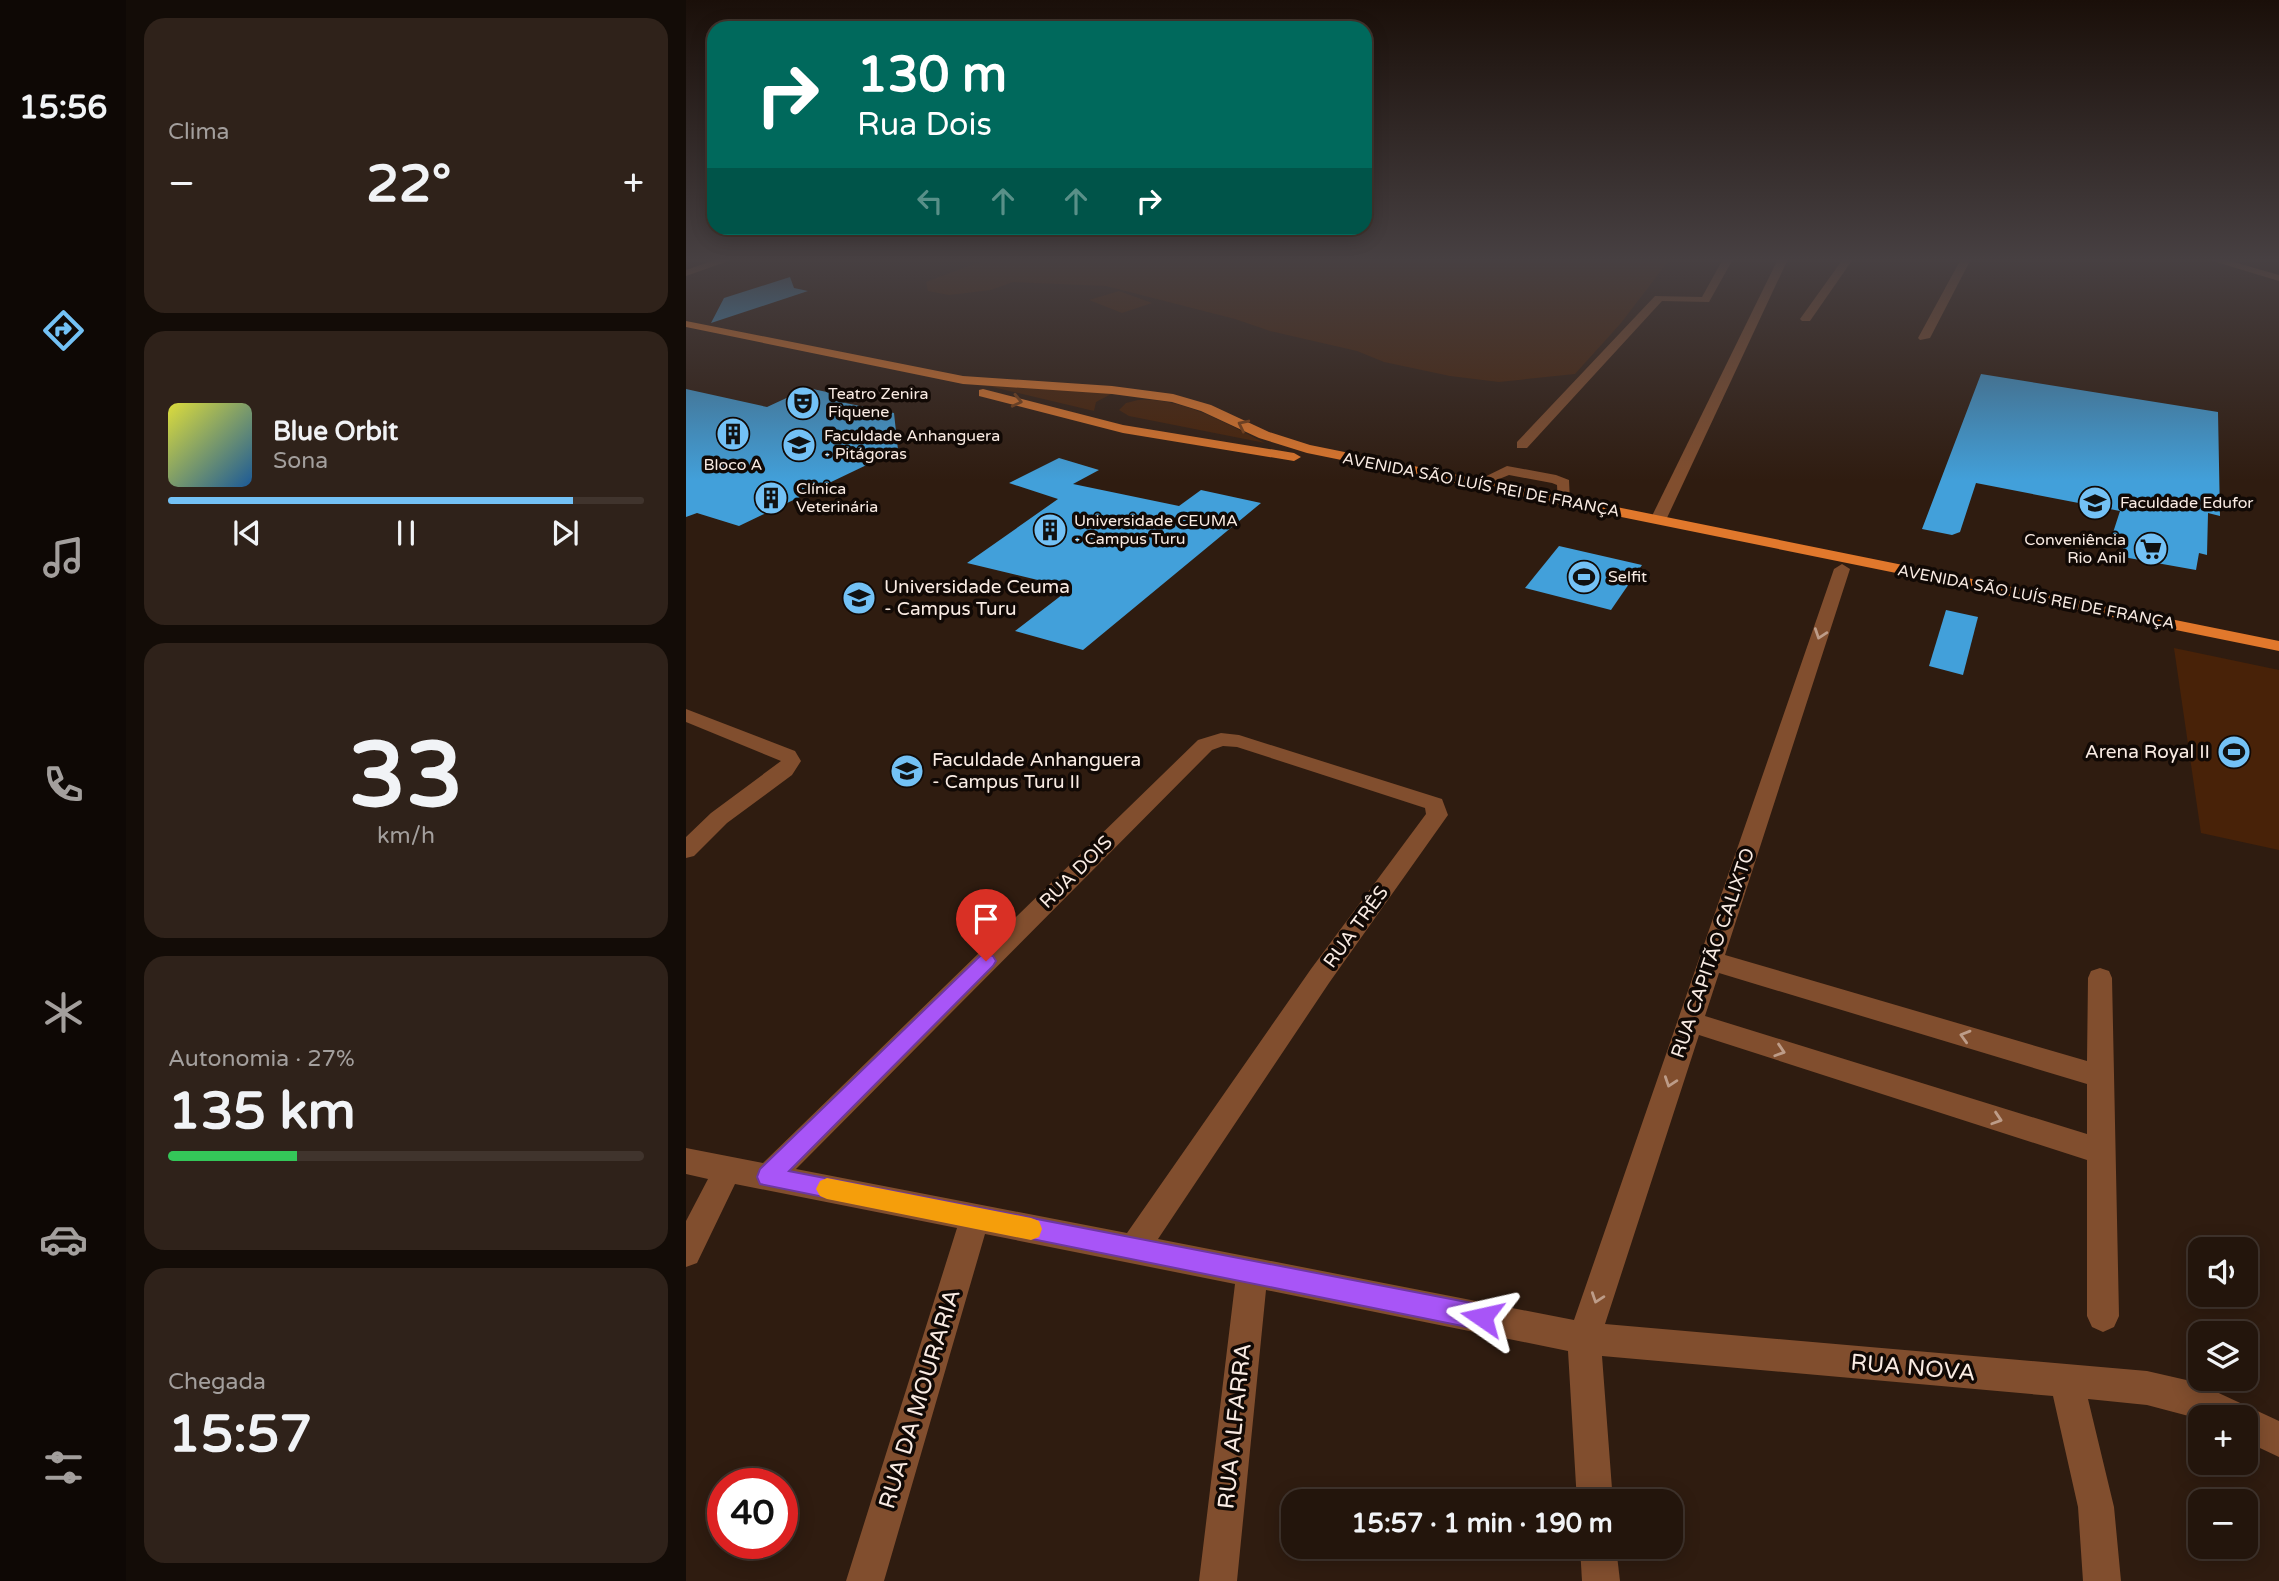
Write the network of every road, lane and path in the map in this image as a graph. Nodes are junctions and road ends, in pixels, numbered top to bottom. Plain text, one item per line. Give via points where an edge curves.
1 (686, 333) edge
2 (729, 333) edge
3 (1627, 333) edge
4 (1748, 333) edge
5 (1927, 333) edge
6 (1924, 338) dead end
7 (1160, 396) junction
8 (1210, 443) junction
9 (1522, 445) dead end
10 (1510, 457) dead end
11 (1493, 475) junction
12 (1477, 484) junction
13 (1563, 501) junction
14 (1658, 520) junction
15 (1842, 569) junction
16 (2279, 646) edge
17 (2279, 660) edge
18 (686, 715) edge
19 (1205, 745) joint
20 (686, 850) edge
21 (1710, 961) junction
22 (2100, 978) dead end
23 (1690, 1022) junction
24 (2101, 1077) junction
25 (2102, 1153) junction
26 (686, 1161) edge
27 (728, 1169) junction
28 (768, 1177) junction
29 (975, 1218) junction
30 (1134, 1249) junction
31 (686, 1252) edge
32 (1252, 1272) junction
33 (2103, 1316) dead end
34 (1584, 1338) junction
35 (2067, 1382) junction
36 (2206, 1405) edge
37 (2258, 1429) edge
38 (2279, 1440) edge
39 (1594, 1489) edge
40 (1599, 1559) edge
41 (865, 1581) edge
42 (1217, 1581) edge
43 (1601, 1581) edge
44 (2102, 1581) edge

1 -> 8 main road, AVENIDA SÃO LUÍS REI DE FRANÇA via 1016,400 1123,429
2 - 7 main road, AVENIDA SÃO LUÍS REI DE FRANÇA via 963,380
3 - 9 street
4 - 14 street
5 - 6 street
7 - 8 main road via 1131,397 1111,407 1110,415
12 -> 7 main road, AVENIDA SÃO LUÍS REI DE FRANÇA via 1293,446 1206,408
8 - 15 main road, AVENIDA SÃO LUÍS REI DE FRANÇA
10 - 11 street
11 - 12 street
11 - 13 street via 1528,466 1561,481
12 - 13 main road, AVENIDA SÃO LUÍS REI DE FRANÇA
13 - 14 main road, AVENIDA SÃO LUÍS REI DE FRANÇA
14 - 16 main road, AVENIDA SÃO LUÍS REI DE FRANÇA
15 - 17 main road, AVENIDA SÃO LUÍS REI DE FRANÇA
15 -> 21 street, RUA CAPITÃO CALIXTO
18 - 20 street via 791,761
19 - 28 street, RUA DOIS
19 - 30 street, RUA TRÊS via 1221,739 1239,741 1426,801 1434,804 1437,815 1320,976
21 - 23 street, RUA CAPITÃO CALIXTO
24 -> 21 street
22 - 24 street
23 -> 25 street
23 -> 34 street, RUA CAPITÃO CALIXTO
24 - 25 street
25 - 33 street
26 - 27 street, RUA NOVA
27 - 28 street, RUA NOVA
27 - 31 street
28 - 29 street, RUA NOVA
29 - 30 street, RUA NOVA
29 - 41 street, RUA DA MOURARIA
30 - 32 street, RUA NOVA
32 - 34 street, RUA NOVA
32 - 42 street, RUA ALFARRA
34 - 35 street, RUA NOVA
34 - 39 street
35 - 36 street, RUA NOVA via 2171,1391
35 - 44 street via 2096,1507
37 - 38 street
40 - 43 street

